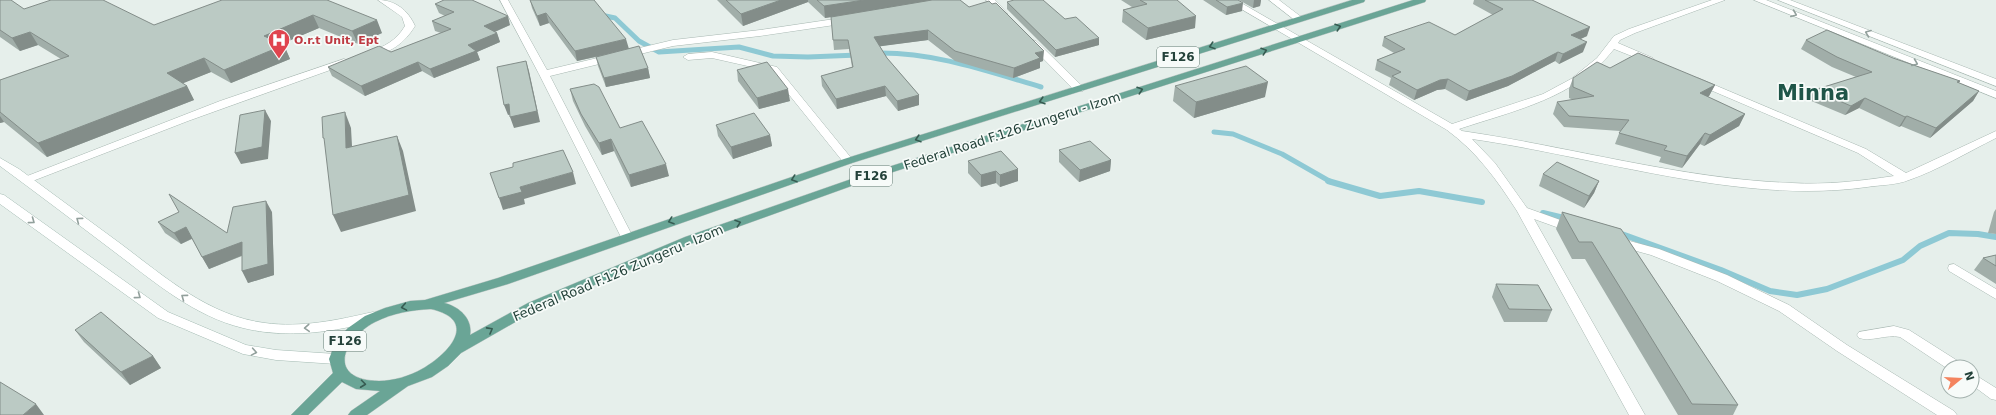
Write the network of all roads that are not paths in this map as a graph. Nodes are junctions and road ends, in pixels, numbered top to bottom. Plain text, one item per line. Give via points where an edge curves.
1 (382, 0) edge
2 (504, 0) edge
3 (990, 0) edge
4 (1230, 0) edge
5 (1273, 0) edge
6 (1361, 0) edge
7 (1422, 0) edge
8 (1721, 0) edge
9 (1758, 0) edge
10 (1782, 0) edge
11 (859, 18) edge
12 (1299, 19) junction
13 (1012, 22) edge
14 (1276, 26) junction
15 (1023, 34) edge
16 (1300, 39) junction
17 (1611, 44) junction
18 (688, 57) dead end
19 (1663, 66) edge
20 (544, 74) junction
21 (1685, 75) edge
22 (1996, 83) edge
23 (1080, 89) junction
24 (1996, 95) edge
25 (1455, 131) junction
26 (1996, 134) edge
27 (0, 161) edge
28 (848, 161) junction
29 (1905, 178) junction
30 (26, 180) junction
31 (0, 198) edge
32 (1523, 211) junction
33 (1585, 232) edge
34 (1599, 236) edge
35 (628, 237) junction
36 (1954, 268) dead end
37 (1996, 295) edge
38 (425, 303) junction
39 (373, 317) junction
40 (1864, 335) dead end
41 (456, 349) junction
42 (336, 359) junction
43 (1944, 359) edge
44 (341, 374) junction
45 (408, 381) junction
46 (1980, 384) edge
47 (1996, 395) edge
48 (299, 415) edge
49 (356, 415) edge
50 (1637, 415) edge
51 (1949, 415) edge

1 - 30 street via 406,16 410,26 403,38 392,46 244,96
2 - 20 street
3 - 13 street
4 - 14 street
5 - 12 street
6 - 12 main road, Federal Road F.126 Zungeru - Izom / F126
16 -> 7 main road, Federal Road F.126 Zungeru - Izom / F126
8 - 17 street via 1632,31
9 -> 24 street
22 -> 10 street
11 - 20 street via 660,46
12 - 14 main road, Federal Road F.126 Zungeru - Izom / F126
14 - 16 street
14 -> 23 main road, Federal Road F.126 Zungeru - Izom / F126
15 - 23 street
16 - 25 street
41 -> 16 main road, Federal Road F.126 Zungeru - Izom / F126 via 534,306 689,240 864,178
17 - 19 street
17 - 25 street via 1600,60 1575,81 1547,96
18 - 28 street via 712,55 773,69
20 - 35 street
21 - 29 street via 1862,151
23 -> 28 main road, Federal Road F.126 Zungeru - Izom / F126
25 - 29 street via 1740,184 1820,188
25 - 32 street via 1479,151
26 - 29 street
27 - 30 street
28 -> 35 main road, Federal Road F.126 Zungeru - Izom / F126
39 -> 30 street via 298,328 266,328 241,323 194,304
31 -> 42 street via 163,314 243,349 276,356
32 - 33 street
32 - 50 street
34 - 51 street via 1655,252 1722,278 1784,308 1842,348
35 - 38 main road, Federal Road F.126 Zungeru - Izom / F126 via 503,281
36 - 37 street
38 -> 39 main road, F126 via 399,307
38 - 41 main road, F126 via 443,305 456,312 463,322 463,335
39 - 42 main road, F126 via 355,330 342,344
40 - 43 street via 1894,331 1904,333
41 - 45 main road, F126 via 437,366
42 - 44 main road, F126
44 -> 45 main road, F126 via 356,384 380,386
44 - 48 main road
45 - 49 main road, F126
46 - 47 street

